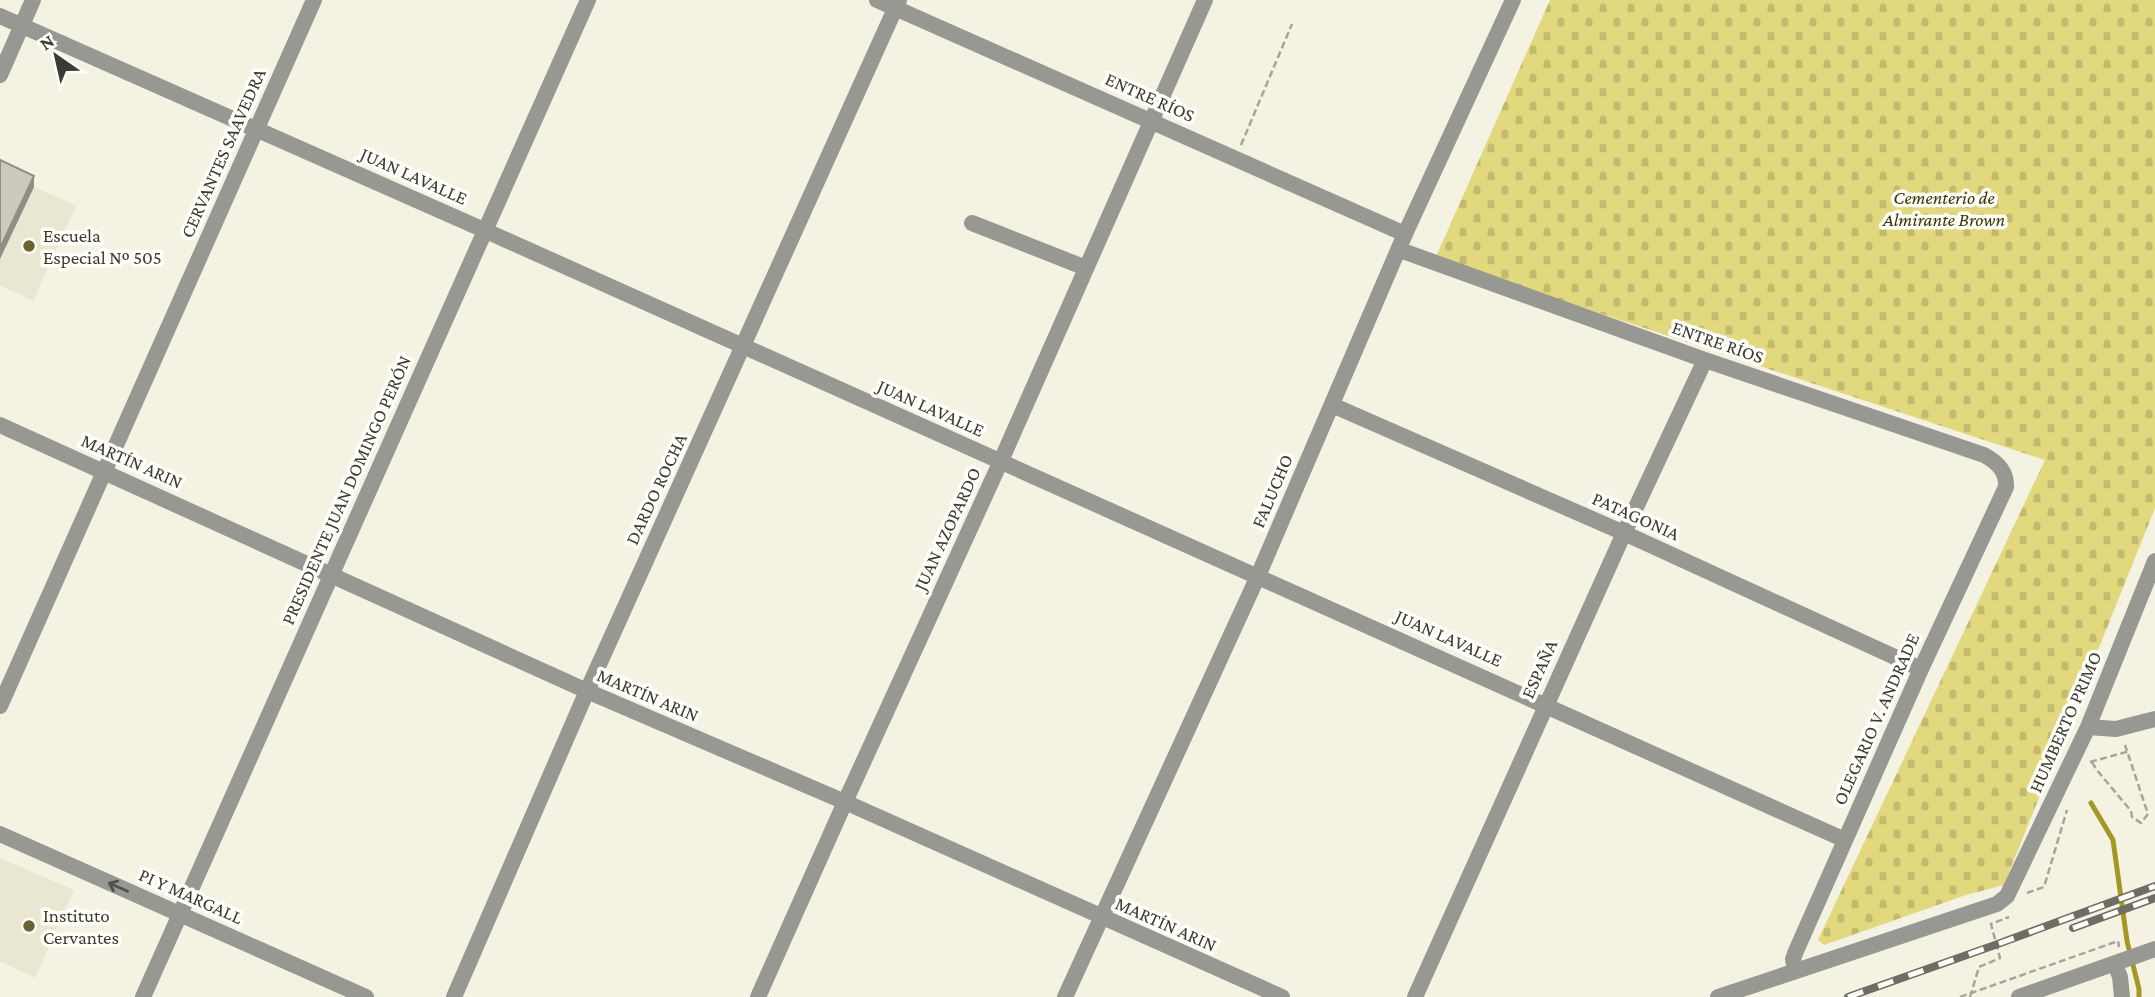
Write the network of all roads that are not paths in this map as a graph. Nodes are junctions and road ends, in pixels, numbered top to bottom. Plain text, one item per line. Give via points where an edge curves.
1 (33, 0) edge
2 (314, 0) edge
3 (588, 0) edge
4 (877, 0) edge
5 (1205, 0) edge
6 (1513, 0) edge
7 (897, 4) edge
8 (0, 16) edge
9 (22, 26) junction
10 (0, 75) edge
11 (1151, 121) junction
12 (256, 129) junction
13 (972, 223) dead end
14 (484, 230) junction
15 (1403, 242) junction
16 (1086, 268) junction
17 (744, 347) junction
18 (1705, 360) junction
19 (1332, 405) junction
20 (0, 425) edge
21 (1000, 463) junction
22 (105, 472) junction
23 (2006, 487) joint
24 (1623, 533) junction
25 (2155, 561) edge
26 (331, 575) junction
27 (1258, 576) junction
28 (1921, 669) junction
29 (587, 691) junction
30 (1547, 704) junction
31 (0, 706) edge
32 (2155, 719) edge
33 (2088, 727) junction
34 (845, 802) junction
35 (0, 834) edge
36 (1844, 839) junction
37 (180, 915) junction
38 (1100, 918) junction
39 (2151, 950) edge
40 (2119, 958) junction
41 (1795, 971) junction
42 (144, 997) edge
43 (366, 997) edge
44 (454, 997) edge
45 (758, 997) edge
46 (1065, 997) edge
47 (1282, 997) edge
48 (1415, 997) edge
49 (1718, 997) edge
50 (2019, 997) edge
51 (2122, 997) edge

1 - 9 street
2 - 12 street, CERVANTES SAAVEDRA
3 - 14 street, PRESIDENTE JUAN DOMINGO PERÓN
4 - 7 street, ENTRE RÍOS
5 - 11 street, JUAN AZOPARDO
6 - 15 street, FALUCHO
7 - 11 street, ENTRE RÍOS
7 - 17 street, DARDO ROCHA
8 - 9 street, JUAN LAVALLE
9 - 10 street
9 - 12 street, JUAN LAVALLE
11 - 15 street, ENTRE RÍOS via 1236,157
11 - 16 street, JUAN AZOPARDO
12 - 14 street, JUAN LAVALLE
12 - 22 street, CERVANTES SAAVEDRA
13 - 16 street
14 - 17 street, JUAN LAVALLE
14 - 26 street, PRESIDENTE JUAN DOMINGO PERÓN
15 - 18 street, ENTRE RÍOS
15 - 19 street, FALUCHO
16 - 21 street, JUAN AZOPARDO
17 - 21 street, JUAN LAVALLE
17 - 29 street, DARDO ROCHA
18 - 23 street, ENTRE RÍOS via 1984,454 2004,472
18 - 24 street, ESPAÑA
19 - 24 street, PATAGONIA
19 - 27 street, FALUCHO
20 - 22 street, MARTÍN ARIN
21 - 27 street, JUAN LAVALLE
21 - 34 street, JUAN AZOPARDO
22 - 26 street, MARTÍN ARIN
22 - 31 street, CERVANTES SAAVEDRA
23 - 28 street, OLEGARIO V. ANDRADE
24 - 28 street, PATAGONIA
24 - 30 street, ESPAÑA
25 - 33 street, HUMBERTO PRIMO
26 - 29 street, MARTÍN ARIN
26 - 37 street, PRESIDENTE JUAN DOMINGO PERÓN
27 - 30 street, JUAN LAVALLE
27 - 38 street, FALUCHO
28 - 36 street, OLEGARIO V. ANDRADE
29 - 34 street, MARTÍN ARIN
29 - 44 street, DARDO ROCHA
30 - 36 street, JUAN LAVALLE
30 - 48 street, ESPAÑA
32 - 33 street via 2121,728
33 - 41 street, HUMBERTO PRIMO via 2007,896 1997,904
34 - 38 street, MARTÍN ARIN
34 - 45 street, JUAN AZOPARDO
37 -> 35 street, PI Y MARGALL
36 - 41 street, OLEGARIO V. ANDRADE via 1793,959
37 - 42 street, PRESIDENTE JUAN DOMINGO PERÓN
37 - 43 street, PI Y MARGALL
38 - 46 street, FALUCHO
38 - 47 street, MARTÍN ARIN
39 - 40 street
40 - 50 street
40 - 51 street
41 - 49 street

